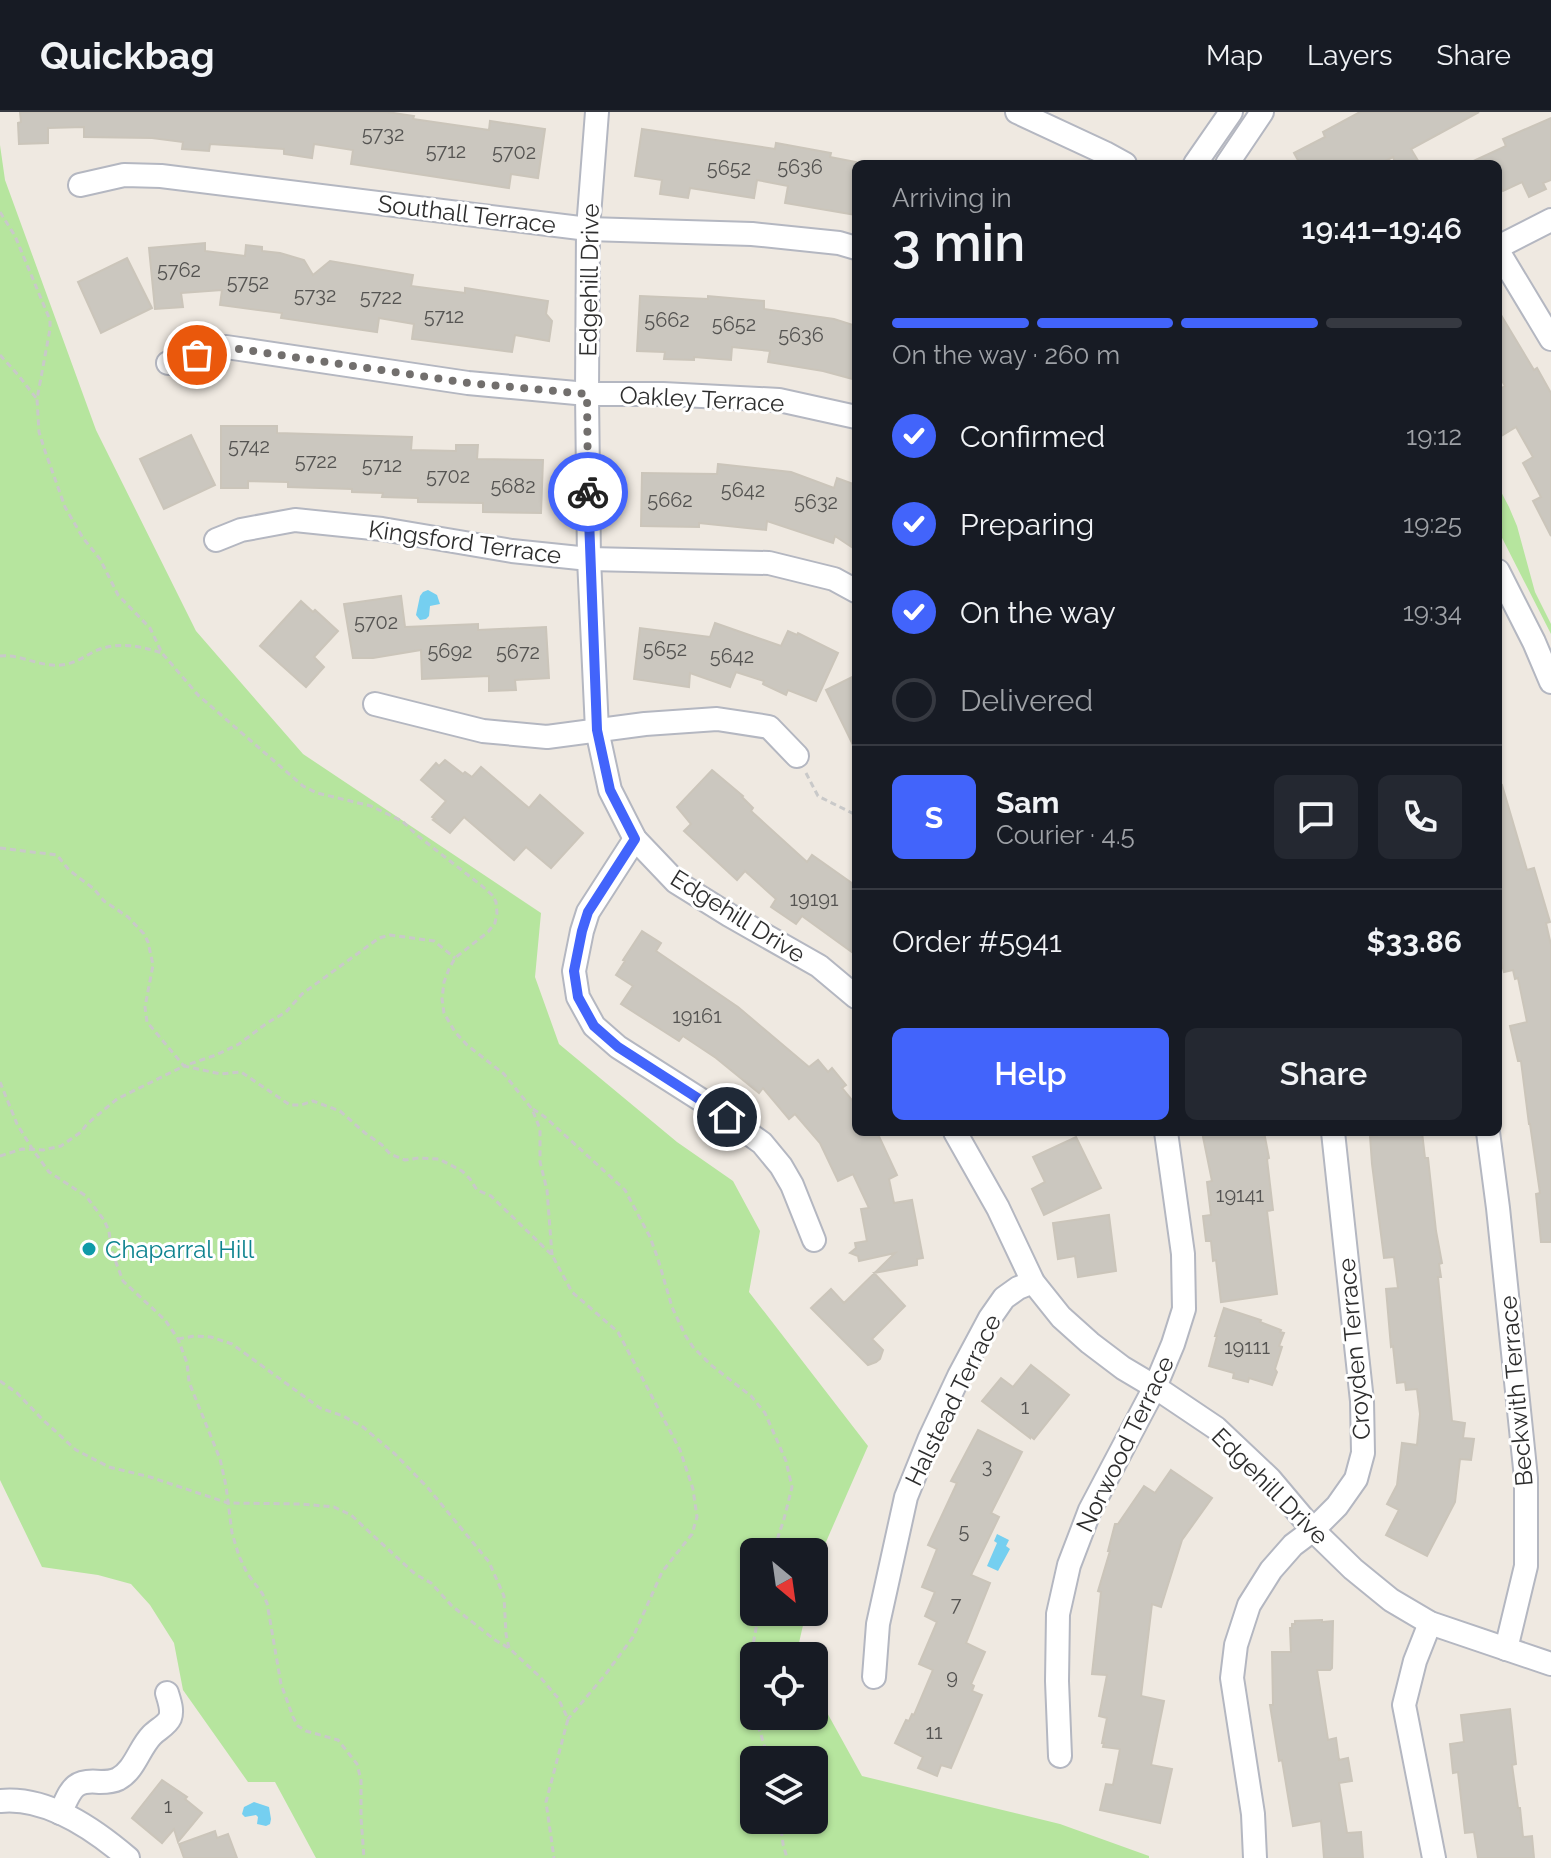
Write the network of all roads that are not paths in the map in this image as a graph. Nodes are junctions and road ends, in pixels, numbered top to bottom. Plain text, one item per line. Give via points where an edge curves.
1 (597, 112) edge
2 (1017, 112) edge
3 (1231, 112) edge
4 (1262, 112) edge
5 (1118, 160) edge
6 (1198, 160) edge
7 (1230, 160) edge
8 (80, 185) dead end
9 (1551, 220) edge
10 (588, 229) junction
11 (852, 247) edge
12 (1502, 247) edge
13 (1502, 256) edge
14 (1551, 339) edge
15 (168, 363) dead end
16 (587, 394) junction
17 (852, 416) edge
18 (216, 540) dead end
19 (589, 559) junction
20 (1502, 579) edge
21 (852, 589) edge
22 (1551, 682) edge
23 (375, 704) dead end
24 (597, 730) junction
25 (797, 756) road end
26 (635, 839) junction
27 (852, 994) edge
28 (957, 1136) edge
29 (1167, 1136) edge
30 (1333, 1136) edge
31 (1489, 1136) edge
32 (814, 1240) dead end
33 (1033, 1282) junction
34 (1155, 1387) junction
35 (1313, 1530) junction
36 (1430, 1623) junction
37 (1506, 1649) junction
38 (1551, 1664) edge
39 (874, 1677) dead end
40 (167, 1693) dead end
41 (1060, 1756) dead end
42 (0, 1801) edge
43 (60, 1813) junction
44 (128, 1858) edge
45 (1255, 1858) edge
46 (1434, 1858) edge

1 - 10 street, Edgehill Drive
2 - 5 street
3 - 6 street
4 - 7 street
8 - 10 street, Southall Terrace via 124,175 161,176
9 - 12 street
10 - 11 street, Southall Terrace via 752,234
10 - 16 street, Edgehill Drive
13 - 14 street
15 - 16 street, Oakley Terrace via 226,347 468,383
16 - 17 street, Oakley Terrace via 779,400
16 - 19 street, Edgehill Drive
18 - 19 street, Kingsford Terrace via 295,520
19 - 21 street, Kingsford Terrace via 769,563 834,579
19 - 24 street, Edgehill Drive
20 - 22 street
23 - 24 street via 483,731 547,737
24 - 25 street via 717,719 769,727
24 - 26 street, Edgehill Drive via 610,790
26 - 27 street, Edgehill Drive via 676,882 819,966
26 - 32 street via 588,912 574,971 578,997 594,1026 618,1047 762,1143 792,1185
28 - 33 street, Edgehill Drive
29 - 34 street, Norwood Terrace via 1183,1254 1184,1309
30 - 35 street, Croyden Terrace via 1363,1453 1356,1479
31 - 37 street, Beckwith Terrace via 1526,1478 1526,1566
33 - 34 street, Edgehill Drive via 1090,1343
33 - 39 street, Halstead Terrace via 1004,1298 990,1318 906,1497 878,1624
34 - 35 street, Edgehill Drive via 1216,1428
34 - 41 street, Norwood Terrace via 1090,1510 1069,1565 1058,1614
35 - 36 street, Edgehill Drive via 1391,1600
35 - 45 street, Croyden Terrace via 1271,1570 1249,1605 1236,1645 1232,1678
36 - 37 street, Edgehill Drive
36 - 46 street via 1404,1705
37 - 38 street, Edgehill Drive
40 - 43 street via 171,1717 129,1769 114,1781 80,1782
42 - 43 street via 36,1803
43 - 44 street

